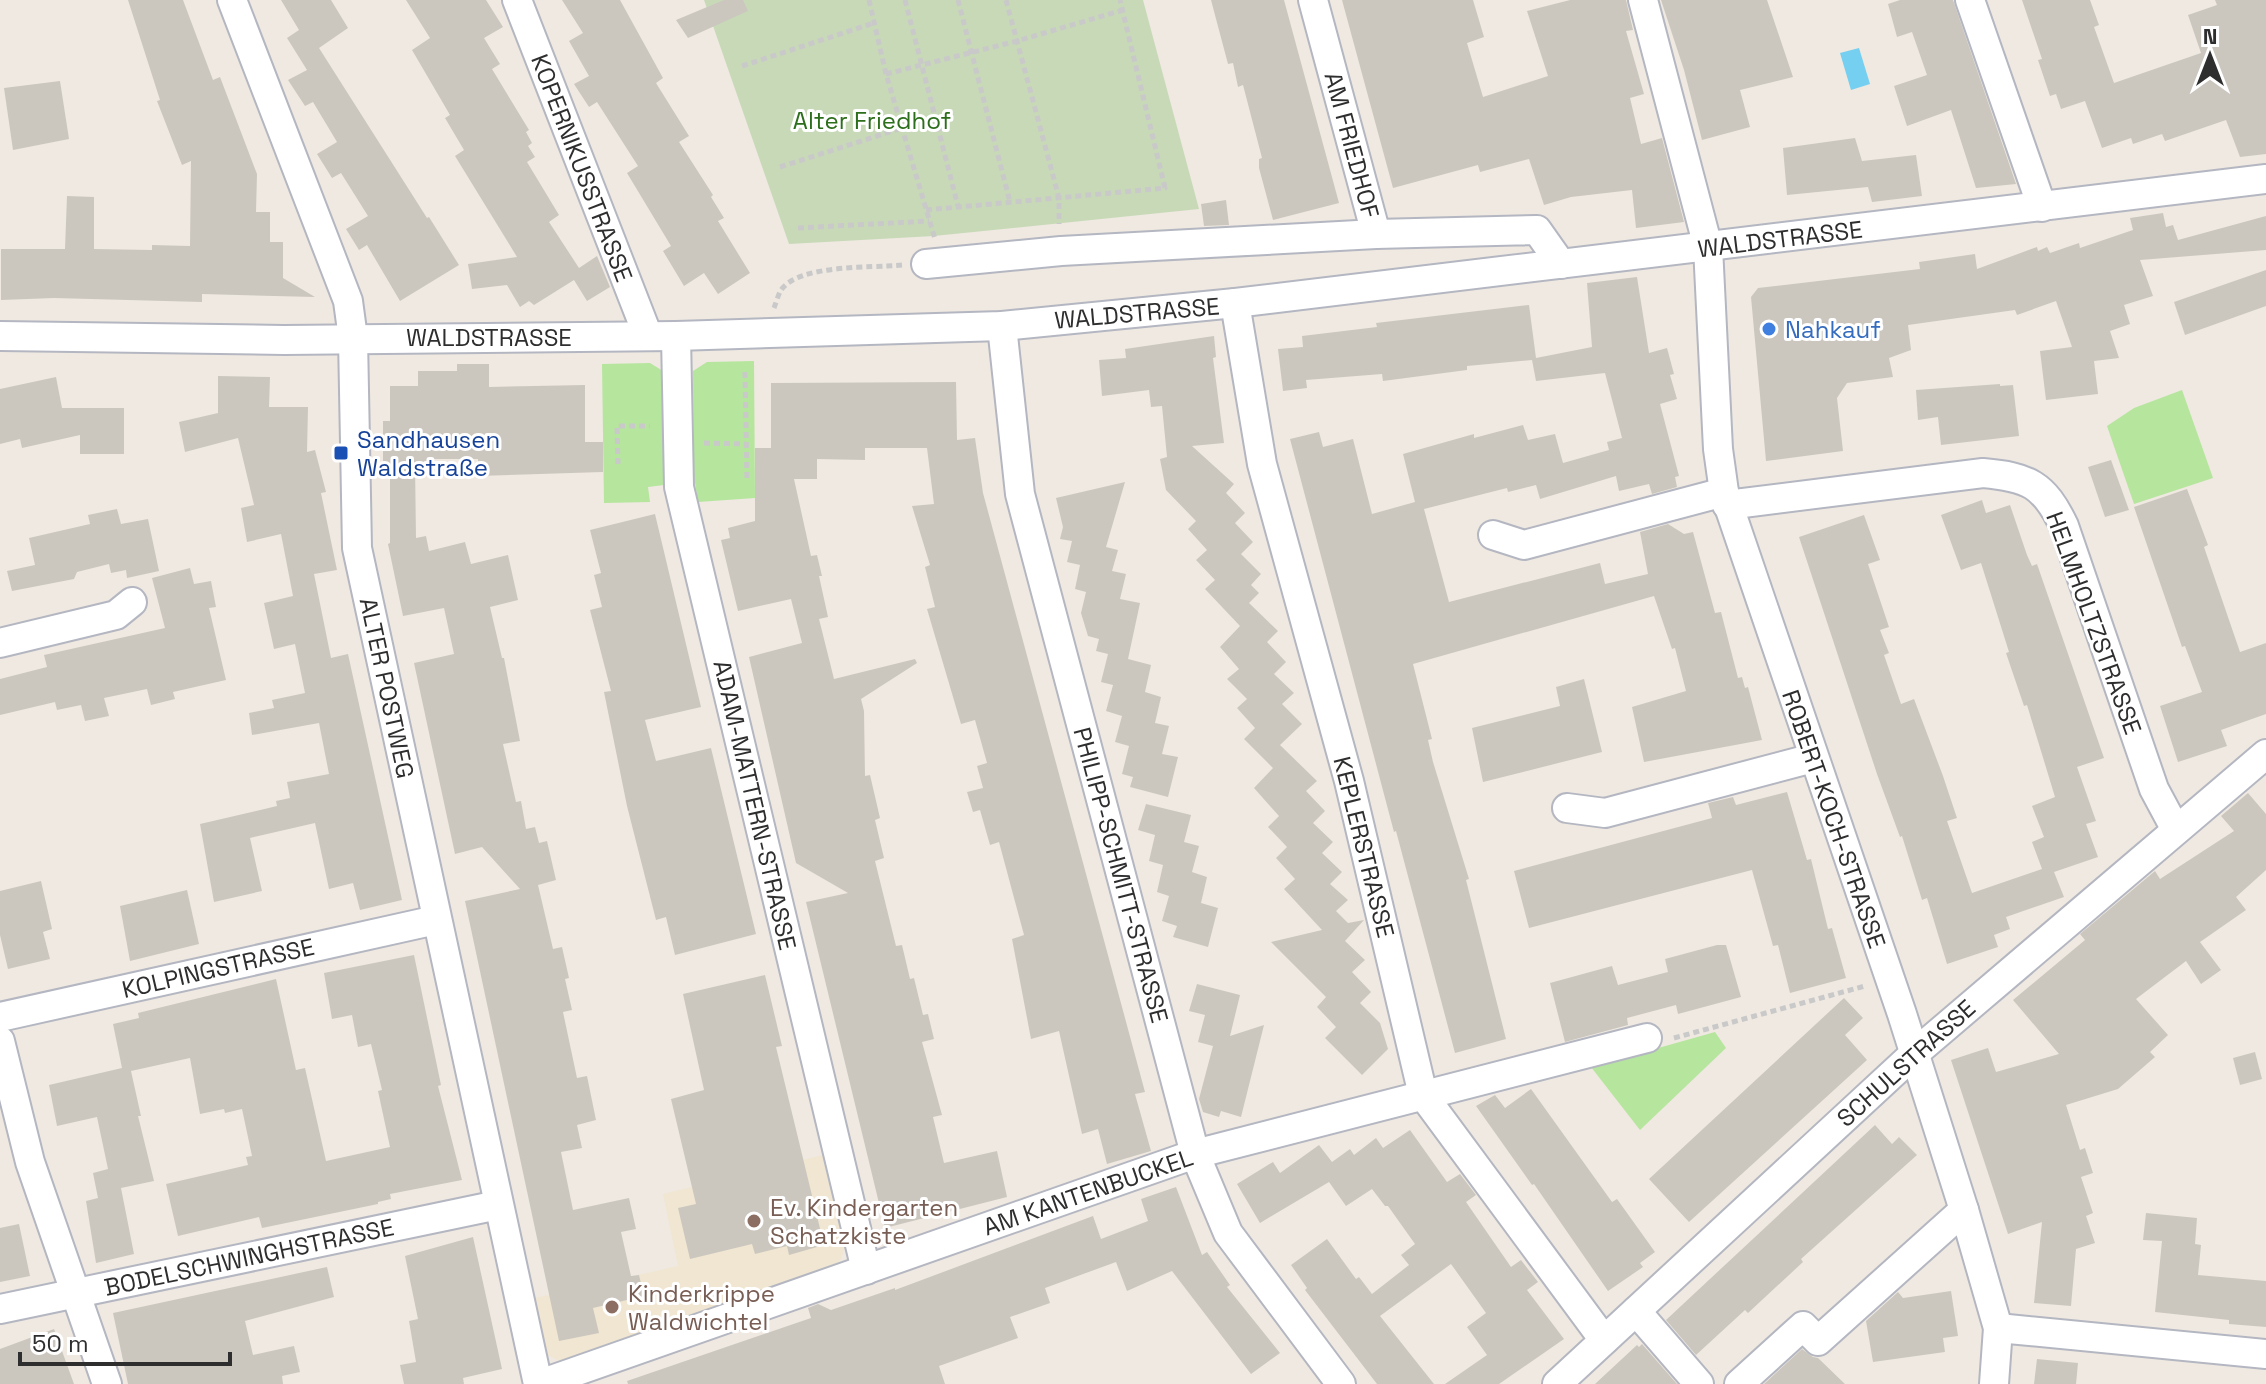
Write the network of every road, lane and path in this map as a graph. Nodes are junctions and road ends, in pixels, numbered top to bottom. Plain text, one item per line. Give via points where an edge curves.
1 (232, 0) edge
2 (517, 0) edge
3 (869, 0) edge
4 (905, 0) edge
5 (958, 0) edge
6 (1006, 0) edge
7 (1120, 0) edge
8 (1313, 0) edge
9 (1643, 0) edge
10 (1970, 0) edge
11 (1123, 10) junction
12 (874, 23) junction
13 (1017, 41) junction
14 (971, 52) junction
15 (922, 65) junction
16 (742, 66) dead end
17 (886, 74) junction
18 (902, 128) junction
19 (780, 167) dead end
20 (2266, 179) edge
21 (1059, 198) junction
22 (1010, 202) junction
23 (958, 206) junction
24 (2042, 207) junction
25 (926, 210) junction
26 (930, 221) junction
27 (798, 228) dead end
28 (1376, 234) junction
29 (1708, 247) junction
30 (1061, 251) junction
31 (933, 263) junction
32 (1561, 264) junction
33 (1235, 303) junction
34 (772, 313) dead end
35 (1002, 326) junction
36 (0, 336) edge
37 (648, 336) junction
38 (676, 336) junction
39 (353, 338) junction
40 (745, 372) dead end
41 (679, 435) junction
42 (746, 444) junction
43 (618, 464) dead end
44 (747, 481) dead end
45 (1726, 499) junction
46 (1493, 535) dead end
47 (132, 602) dead end
48 (0, 643) edge
49 (2266, 754) edge
50 (1813, 758) junction
51 (1567, 808) dead end
52 (2176, 830) junction
53 (436, 920) junction
54 (1889, 979) junction
55 (0, 1017) edge
56 (1647, 1038) joint
57 (0, 1041) edge
58 (1915, 1053) junction
59 (1423, 1095) junction
60 (1195, 1154) junction
61 (498, 1205) junction
62 (1964, 1210) junction
63 (866, 1270) junction
64 (74, 1294) junction
65 (0, 1309) edge
66 (1636, 1311) junction
67 (1998, 1328) junction
68 (1604, 1340) junction
69 (2266, 1354) edge
70 (107, 1384) edge
71 (539, 1384) edge
72 (1341, 1384) edge
73 (1557, 1384) edge
74 (1699, 1384) edge
75 (1739, 1384) edge
76 (1994, 1384) edge

1 - 39 street, ALTER POSTWEG via 348,301
2 - 37 street, KOPERNIKUSSTRASSE
3 - 12 path
4 - 15 path
5 - 14 path
6 - 13 path
7 - 11 path
8 - 28 street, AM FRIEDHOF
9 - 29 street, ROBERT-KOCH-STRASSE
10 - 24 street
11 - 13 path
11 - 21 path via 1165,188
12 - 16 path
12 - 17 path
13 - 14 path
13 - 21 path
14 - 15 path
14 - 22 path
15 - 17 path
15 - 23 path
17 - 18 path
18 - 19 path
18 - 25 path
20 - 24 street, WALDSTRASSE
21 - 22 path
21 - 30 path
22 - 23 path
23 - 25 path
24 - 29 street, WALDSTRASSE
25 - 26 path
26 - 27 path
26 - 31 path
28 - 30 street
28 - 32 street, AM FRIEDHOF via 1537,230
29 - 32 street, WALDSTRASSE
29 - 45 street, ROBERT-KOCH-STRASSE via 1718,449
30 - 31 street
31 - 34 path via 813,272 781,289
32 - 33 street, WALDSTRASSE
33 - 35 street, WALDSTRASSE
33 - 59 street, KEPLERSTRASSE via 1262,464 1349,781
35 - 38 street, WALDSTRASSE
35 - 60 street, PHILIPP-SCHMITT-STRASSE via 1020,494
36 - 39 street, WALDSTRASSE
37 - 38 street, WALDSTRASSE
37 - 39 street, WALDSTRASSE
38 - 41 street, ADAM-MATTERN-STRASSE
39 - 53 street, ALTER POSTWEG via 357,548
40 - 42 path
41 - 42 path
41 - 43 path via 617,426
41 - 63 street, ADAM-MATTERN-STRASSE via 679,487
42 - 44 path
45 - 46 street, HELMHOLTZSTRASSE via 1524,545
45 - 50 street, ROBERT-KOCH-STRASSE
45 - 52 street, HELMHOLTZSTRASSE via 1983,473 2015,475 2037,488 2064,526 2154,789
47 - 48 street via 116,615
49 - 52 street, SCHULSTRASSE
50 - 51 street via 1605,813
50 - 54 street, ROBERT-KOCH-STRASSE
52 - 58 street, SCHULSTRASSE
53 - 55 street, KOLPINGSTRASSE
53 - 61 street, ALTER POSTWEG
54 - 56 path via 1654,1043
54 - 58 street, ROBERT-KOCH-STRASSE
56 - 59 street, AM KANTENBUCKEL
57 - 64 street via 30,1162
58 - 62 street, ROBERT-KOCH-STRASSE
58 - 66 street, SCHULSTRASSE
59 - 60 street, AM KANTENBUCKEL
59 - 68 street, KEPLERSTRASSE
60 - 63 street, AM KANTENBUCKEL
60 - 72 street, PHILIPP-SCHMITT-STRASSE via 1228,1233
61 - 64 street, BODELSCHWINGHSTRASSE
61 - 71 street, ALTER POSTWEG
62 - 67 street, ROBERT-KOCH-STRASSE
62 - 75 street via 1818,1341 1803,1326
63 - 71 street, AM KANTENBUCKEL
64 - 65 street, BODELSCHWINGHSTRASSE
64 - 70 street
66 - 68 street, SCHULSTRASSE
66 - 74 street
67 - 69 street
67 - 76 street, ROBERT-KOCH-STRASSE
68 - 73 street, SCHULSTRASSE

